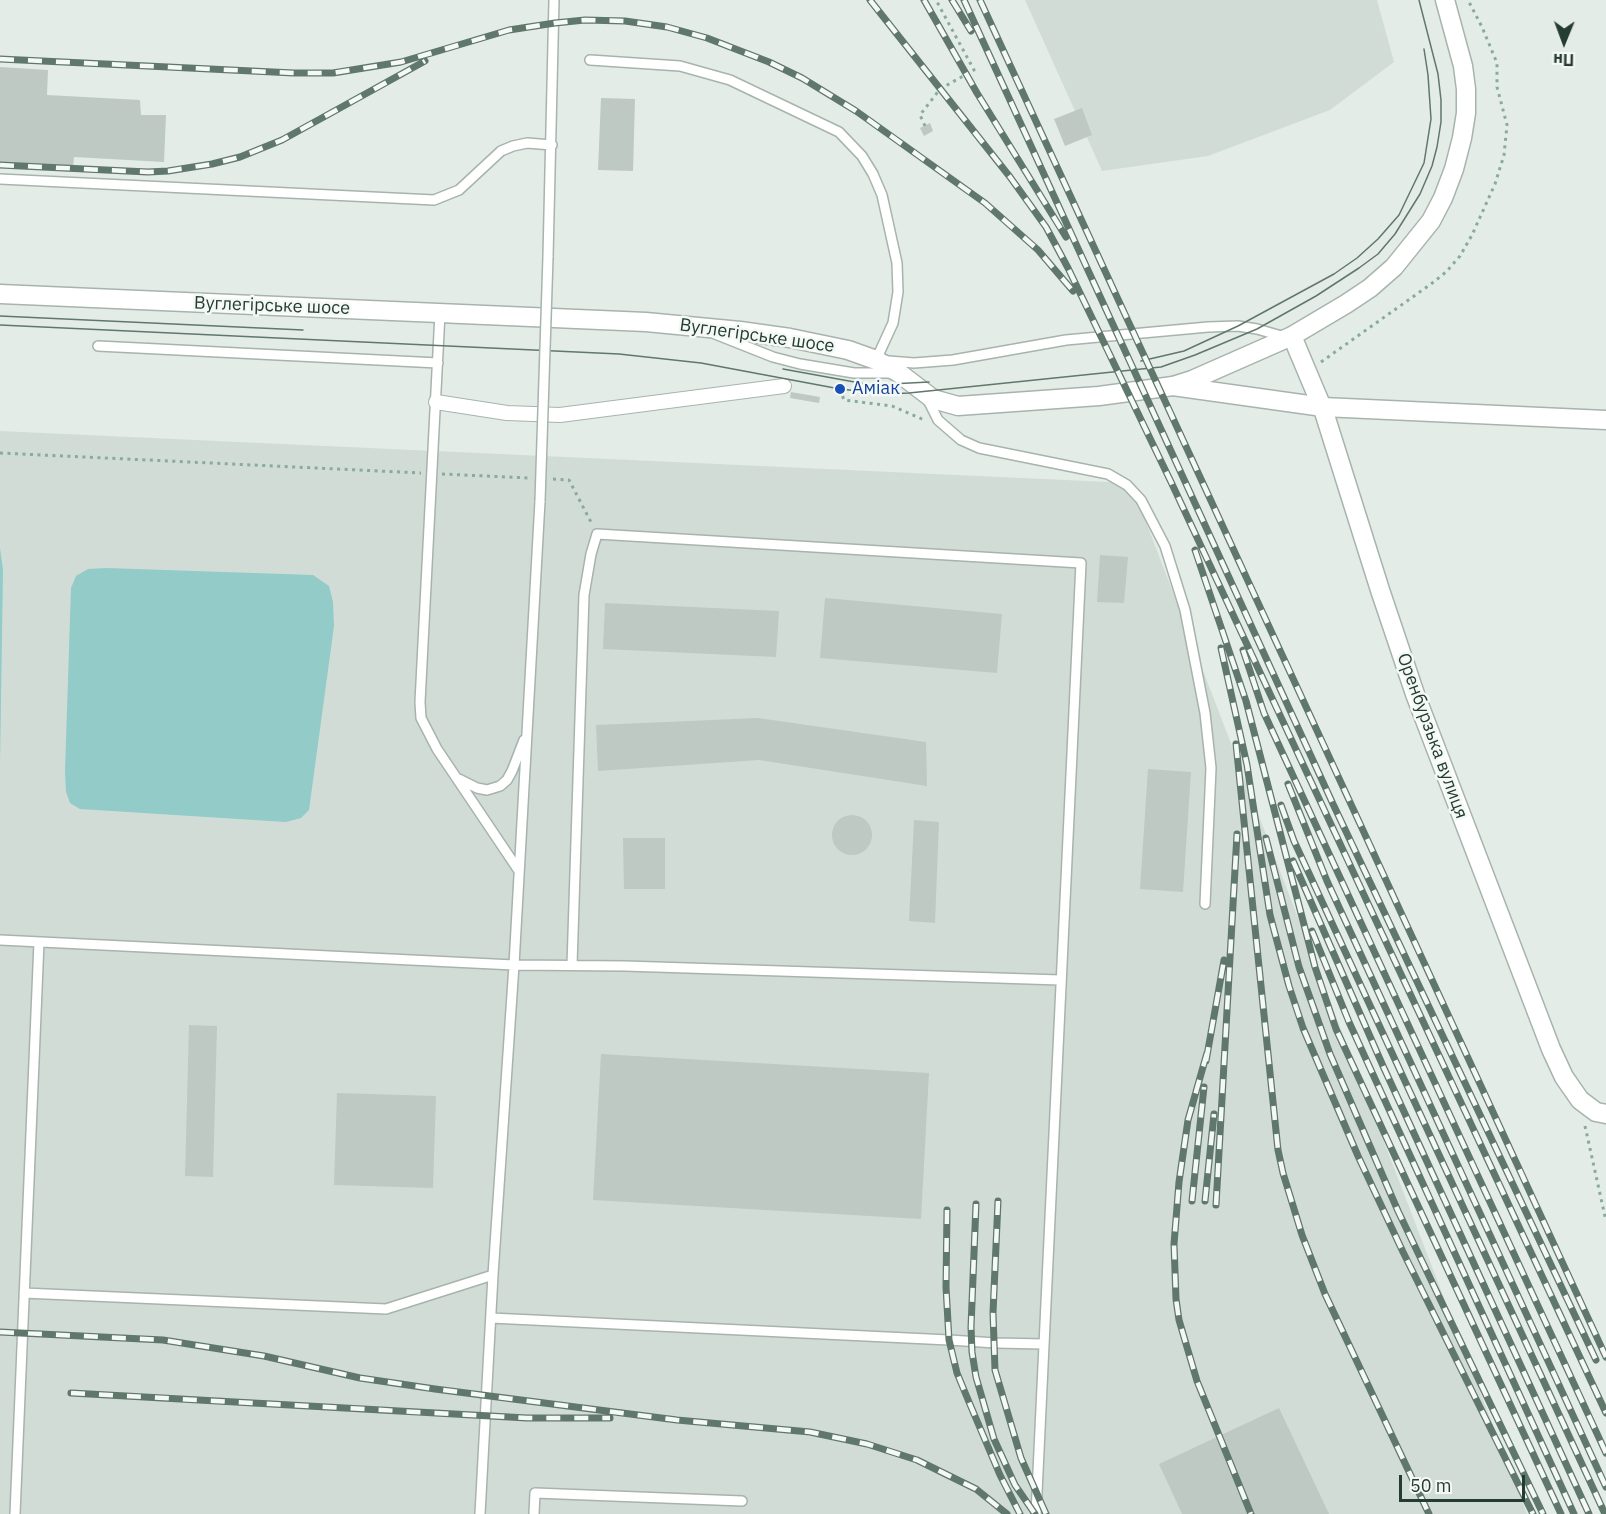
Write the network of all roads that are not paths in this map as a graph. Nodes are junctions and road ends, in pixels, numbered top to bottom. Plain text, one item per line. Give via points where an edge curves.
1 (554, 0) edge
2 (1446, 0) edge
3 (590, 60) dead end
4 (552, 145) junction
5 (0, 178) edge
6 (0, 294) edge
7 (440, 313) junction
8 (699, 326) junction
9 (1290, 337) junction
10 (98, 346) dead end
11 (876, 360) junction
12 (438, 363) junction
13 (898, 373) junction
14 (784, 386) dead end
15 (1173, 386) junction
16 (923, 392) junction
17 (436, 402) junction
18 (1323, 407) junction
19 (1606, 420) edge
20 (527, 731) junction
21 (456, 778) junction
22 (519, 871) junction
23 (1205, 904) dead end
24 (0, 940) edge
25 (39, 942) junction
26 (514, 965) junction
27 (572, 965) junction
28 (1060, 980) junction
29 (1606, 1114) edge
30 (493, 1275) junction
31 (24, 1293) junction
32 (491, 1318) junction
33 (1044, 1344) junction
34 (742, 1501) dead end
35 (15, 1514) edge
36 (480, 1514) edge
37 (534, 1514) edge
38 (1036, 1514) edge

1 - 4 lane
2 - 9 street, Вуглегірське шосе via 1463,66 1466,113 1454,169 1443,198 1431,221 1394,267 1370,288
3 - 11 lane via 680,66 730,80 839,132 862,156 882,195 897,263 893,323
4 - 5 lane via 513,146 459,190 434,200
4 - 20 lane, bridge via 540,501
6 - 7 street, Вуглегірське шосе
7 - 8 street, Вуглегірське шосе
7 - 12 lane
8 - 11 street, Вуглегірське шосе via 790,338
8 - 13 lane via 800,364 863,374
9 - 11 lane via 1257,328 1208,327 1066,340 953,360
9 - 15 street, Вуглегірське шосе
9 - 18 street, Оренбурзька вулиця
10 - 12 lane
11 - 13 street, Вуглегірське шосе
12 - 17 lane
13 - 16 street, Вуглегірське шосе
14 - 17 street via 560,416
15 - 16 street, Вуглегірське шосе via 973,406 946,404
15 - 18 street
16 - 23 lane via 938,420 961,440 979,448 1108,474 1127,485 1141,500 1165,546 1185,609 1205,713 1211,768
17 - 21 lane via 420,702 427,732
18 - 19 street
18 - 29 street, Оренбурзька вулиця via 1415,694 1551,1049 1580,1100
20 - 21 lane via 512,771 500,786 487,790
20 - 22 lane
21 - 22 lane
22 - 26 lane
24 - 25 lane
25 - 26 lane
25 - 31 lane
26 - 27 lane
26 - 30 lane
27 - 28 lane
27 - 28 lane via 584,595 597,534 1081,563
28 - 33 lane
30 - 31 lane via 386,1309
30 - 32 lane
31 - 35 lane
32 - 33 lane
32 - 36 lane
33 - 38 lane
34 - 37 lane via 535,1492

